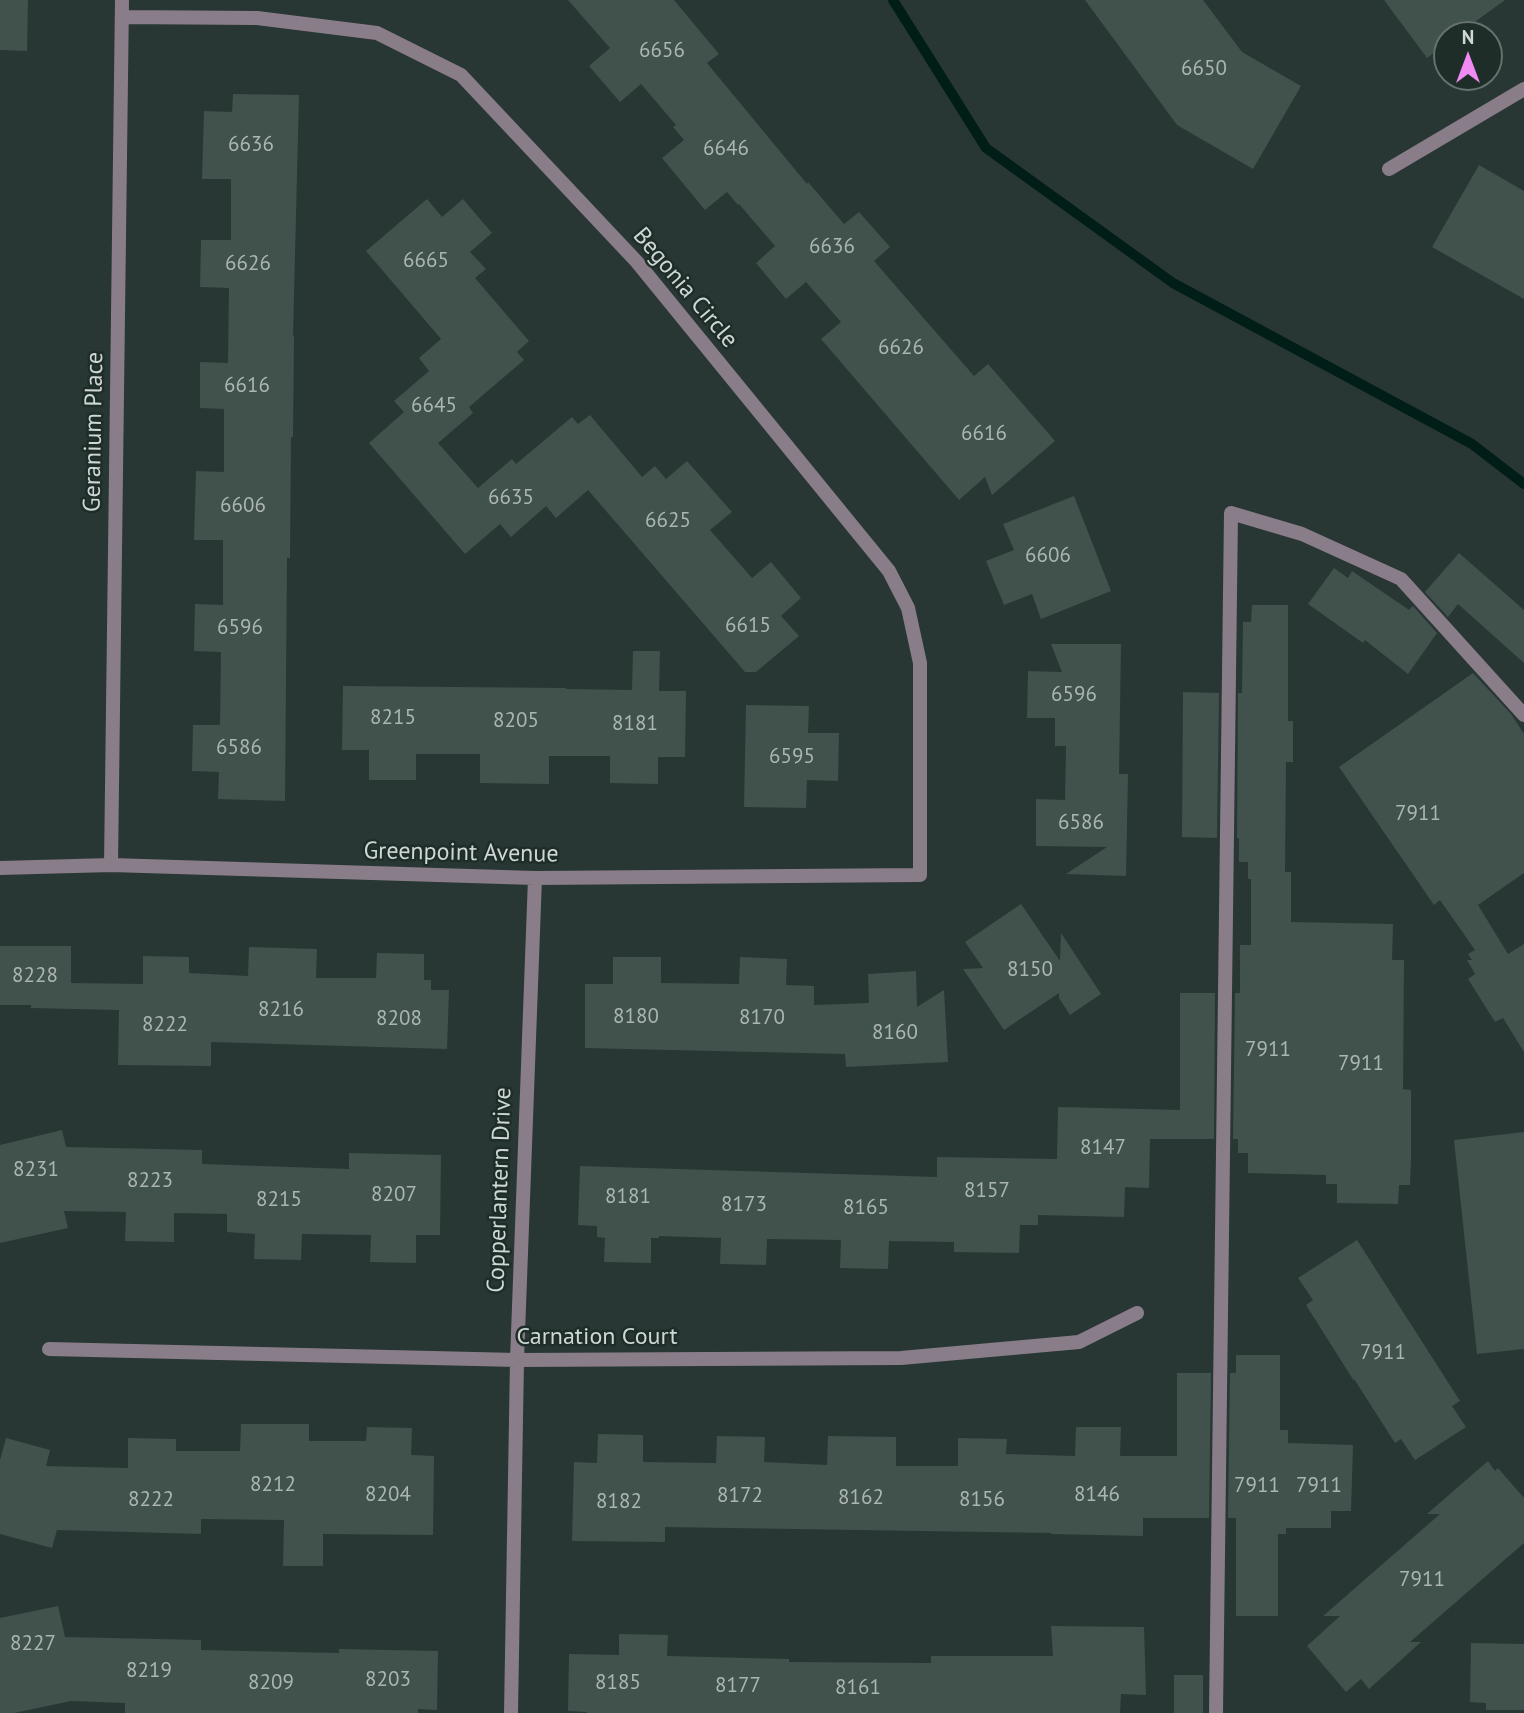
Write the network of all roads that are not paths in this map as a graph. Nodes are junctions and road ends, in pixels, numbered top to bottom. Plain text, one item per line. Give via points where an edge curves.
1 (122, 0) edge
2 (122, 17) junction
3 (1524, 89) edge
4 (1389, 169) dead end
5 (1524, 715) edge
6 (111, 865) junction
7 (0, 868) edge
8 (920, 875) joint
9 (535, 878) junction
10 (1137, 1313) dead end
11 (49, 1349) dead end
12 (517, 1360) junction
13 (511, 1713) edge
14 (1216, 1713) edge

1 - 2 street, Geranium Place
2 - 6 street, Geranium Place
2 - 8 street, Begonia Circle via 257,18 377,33 461,75 618,243 889,571 908,608 920,663
3 - 4 street
5 - 14 street via 1401,579 1302,534 1231,513
6 - 7 street, Greenpoint Avenue
6 - 9 street, Greenpoint Avenue
8 - 9 street, Greenpoint Avenue
9 - 12 street, Copperlantern Drive
10 - 12 street, Carnation Court via 1079,1342 901,1358
11 - 12 street, Carnation Court
12 - 13 street, Copperlantern Drive

